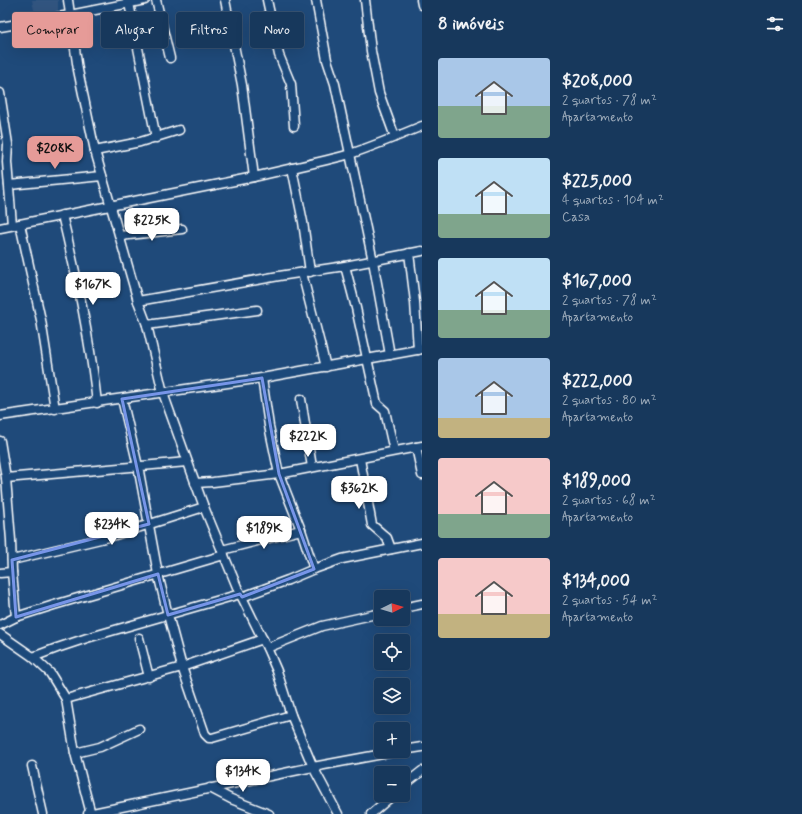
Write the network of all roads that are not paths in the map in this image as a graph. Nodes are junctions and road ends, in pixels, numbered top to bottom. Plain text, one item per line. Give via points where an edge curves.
1 (68, 0) edge
2 (145, 0) edge
3 (156, 0) edge
4 (225, 0) edge
5 (267, 0) edge
6 (316, 0) edge
7 (366, 0) edge
8 (421, 0) edge
9 (130, 3) junction
10 (422, 5) edge
11 (70, 12) edge
12 (85, 12) edge
13 (12, 25) edge
14 (0, 27) edge
15 (75, 48) edge
16 (170, 58) dead end
17 (0, 93) edge
18 (294, 126) dead end
19 (422, 126) edge
20 (179, 130) dead end
21 (396, 137) junction
22 (156, 138) junction
23 (95, 151) junction
24 (350, 154) junction
25 (292, 168) junction
26 (102, 176) junction
27 (254, 177) junction
28 (9, 185) junction
29 (110, 206) junction
30 (62, 215) junction
31 (16, 224) junction
32 (0, 228) edge
33 (182, 229) dead end
34 (120, 236) junction
35 (422, 250) edge
36 (409, 253) junction
37 (373, 261) junction
38 (345, 266) junction
39 (306, 272) junction
40 (138, 301) junction
41 (257, 310) dead end
42 (147, 325) junction
43 (420, 350) edge
44 (390, 355) junction
45 (367, 359) junction
46 (326, 367) junction
47 (262, 378) junction
48 (163, 393) junction
49 (122, 399) junction
50 (301, 399) dead end
51 (97, 402) junction
52 (55, 409) junction
53 (0, 416) edge
54 (0, 441) edge
55 (419, 446) edge
56 (394, 451) junction
57 (360, 459) junction
58 (187, 462) junction
59 (138, 466) junction
60 (312, 467) junction
61 (279, 474) junction
62 (422, 475) edge
63 (6, 478) junction
64 (195, 483) junction
65 (204, 507) junction
66 (149, 524) junction
67 (301, 530) junction
68 (422, 543) edge
69 (391, 549) junction
70 (223, 553) junction
71 (12, 560) junction
72 (314, 569) junction
73 (12, 572) junction
74 (0, 573) edge
75 (158, 574) junction
76 (241, 596) junction
77 (422, 604) edge
78 (410, 607) edge
79 (168, 615) junction
80 (374, 615) edge
81 (16, 617) junction
82 (0, 624) edge
83 (0, 634) edge
84 (139, 638) dead end
85 (263, 638) junction
86 (267, 648) junction
87 (33, 657) junction
88 (182, 667) junction
89 (149, 676) junction
90 (66, 699) junction
91 (291, 715) junction
92 (139, 729) dead end
93 (422, 747) edge
94 (410, 749) edge
95 (75, 753) junction
96 (374, 756) edge
97 (32, 766) dead end
98 (313, 767) junction
99 (422, 771) edge
100 (410, 780) edge
101 (210, 788) junction
102 (385, 802) edge
103 (43, 814) edge
104 (90, 814) edge
105 (269, 814) edge
106 (338, 814) edge
107 (370, 814) edge

1 - 11 street
2 - 9 street
3 - 16 street
4 - 27 street via 242,85
5 - 18 street via 279,55 291,84
6 - 24 street via 327,60 335,84
7 - 21 street via 371,52 379,93
8 - 10 street
9 - 12 street
9 - 22 street
13 - 14 street
15 - 23 street
17 - 28 street via 8,144
19 - 21 street
20 - 22 street
21 - 24 street
22 - 23 street
23 - 26 street
24 - 25 street
24 - 37 street
25 - 27 street
25 - 39 street via 303,222
26 - 28 street
26 - 29 street
27 - 29 street
28 - 31 street
29 - 30 street
29 - 34 street
30 - 31 street
30 - 51 street via 81,297 93,362
31 - 32 street
31 - 52 street via 41,320
33 - 34 street
34 - 40 street
35 - 36 street
36 - 37 street
36 - 43 street
37 - 38 street
37 - 44 street
38 - 39 street
38 - 45 street
39 - 40 street
39 - 46 street
40 - 42 street
41 - 42 street
42 - 48 street
43 - 44 street
44 - 45 street
45 - 46 street
45 - 56 street via 377,404 385,411
46 - 47 street
47 - 48 street
47 - 61 street
48 - 49 street
48 - 58 street
49 - 51 street
49 - 59 street
50 - 60 street
51 - 52 street
52 - 53 street
54 - 63 street
55 - 56 street
55 - 62 street
56 - 57 street
57 - 60 street
57 - 69 street via 372,525 387,538
58 - 59 street
58 - 64 street
59 - 63 street
59 - 66 street
60 - 61 street
61 - 64 street
61 - 67 street
63 - 71 street
64 - 65 street
65 - 66 street
65 - 70 street
66 - 71 street via 109,537
66 - 75 street
67 - 70 street
67 - 72 street
68 - 69 street
69 - 72 street via 356,555
70 - 75 street
70 - 76 street
71 - 73 street
72 - 76 street
73 - 74 street
73 - 81 street
75 - 79 street
75 - 81 street
76 - 79 street
76 - 85 street
77 - 78 street
79 - 87 street via 87,638
79 - 88 street
80 - 86 street via 322,626
81 - 82 street
83 - 87 street
84 - 89 street
85 - 86 street
85 - 88 street
86 - 91 street
87 - 90 street via 50,673
88 - 89 street
88 - 91 street via 205,734 209,738
89 - 90 street
90 - 95 street
91 - 98 street
92 - 95 street via 100,747
93 - 94 street
95 - 104 street
96 - 98 street
97 - 103 street
98 - 101 street
98 - 106 street
99 - 100 street
101 - 104 street
101 - 105 street
102 - 107 street

